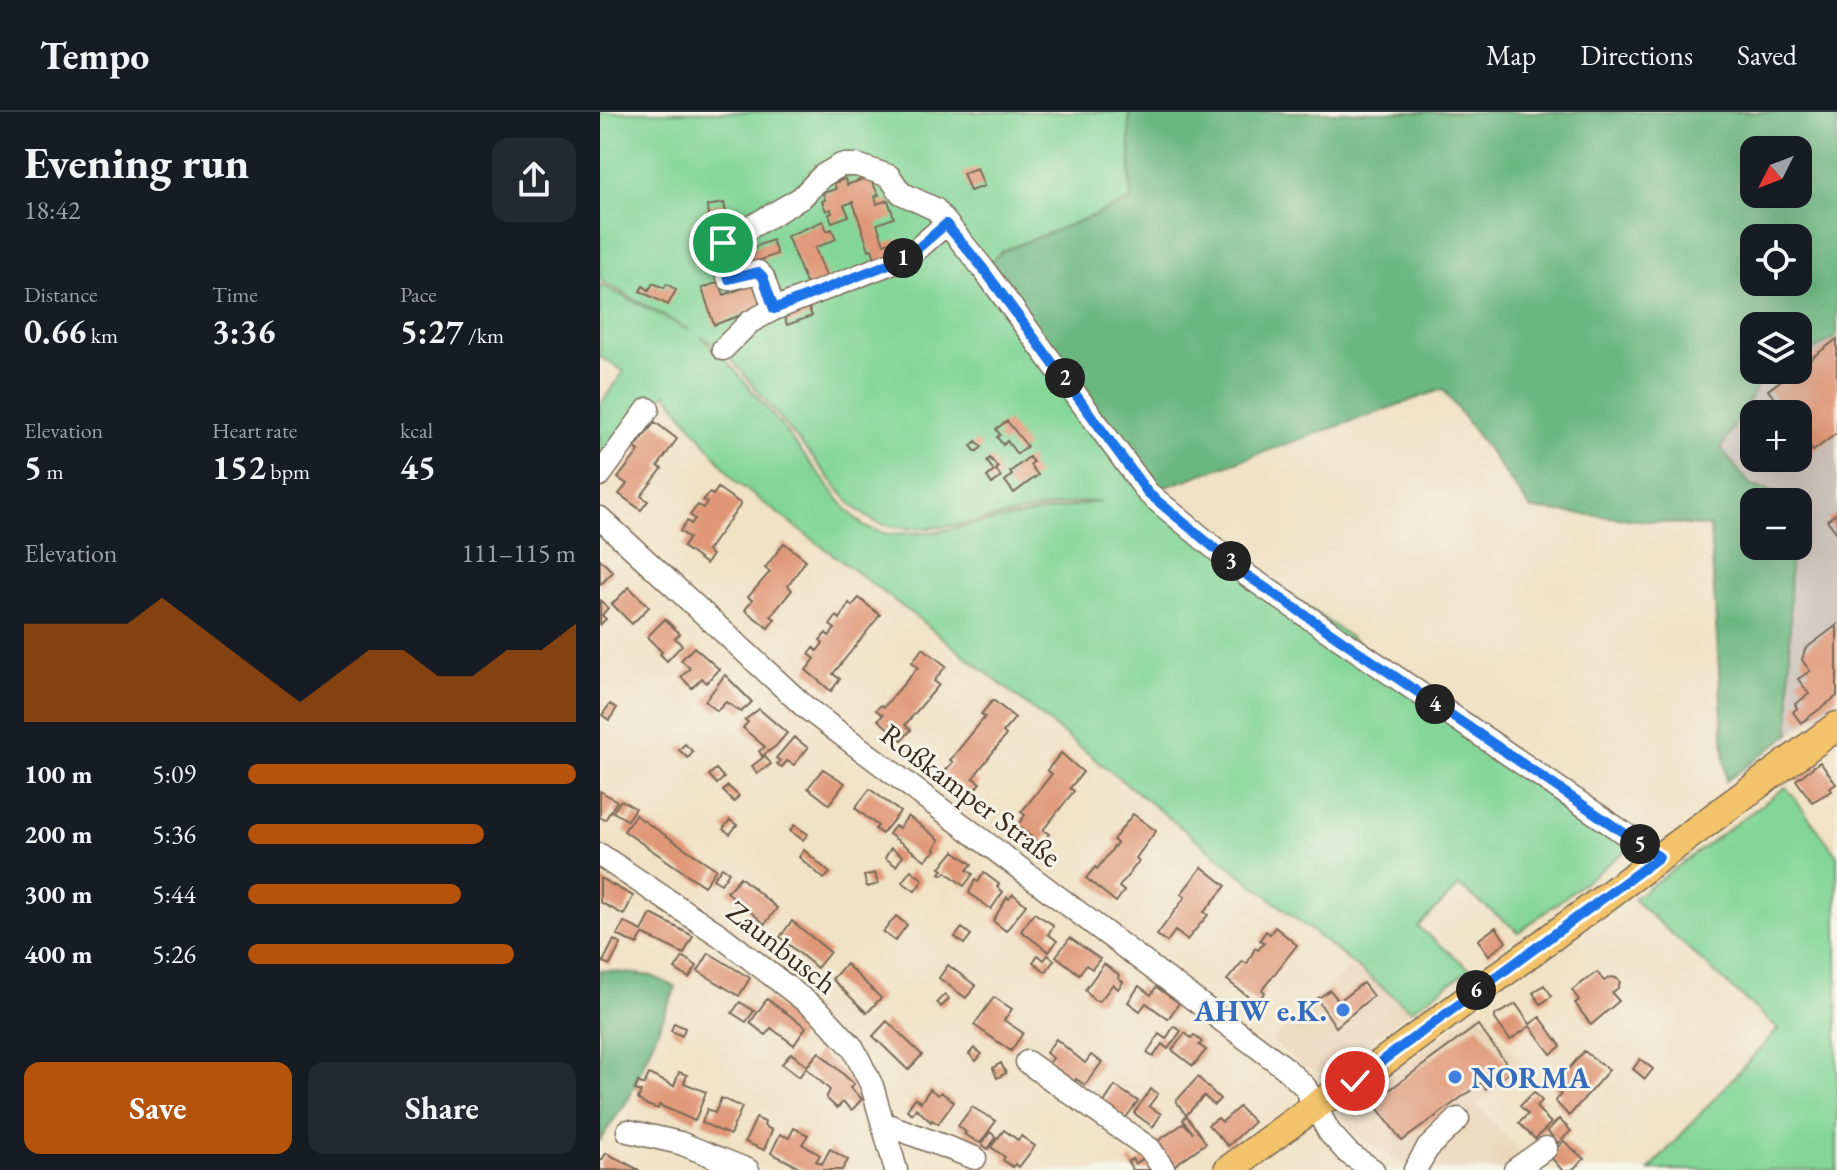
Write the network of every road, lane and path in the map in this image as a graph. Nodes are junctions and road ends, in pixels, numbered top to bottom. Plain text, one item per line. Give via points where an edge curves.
1 (946, 224) junction
2 (774, 309) junction
3 (723, 349) dead end
4 (648, 409) dead end
5 (600, 475) edge
6 (600, 518) edge
7 (1837, 726) edge
8 (600, 855) edge
9 (1659, 857) junction
10 (1027, 1062) dead end
11 (1315, 1106) junction
12 (1458, 1119) dead end
13 (885, 1124) junction
14 (628, 1131) dead end
15 (1546, 1148) dead end
16 (975, 1158) dead end
17 (748, 1170) edge
18 (896, 1170) edge
19 (1164, 1170) edge
20 (1228, 1170) edge
21 (1373, 1170) edge
22 (1415, 1170) edge
23 (1515, 1170) edge

1 - 2 street via 909,256
1 - 2 street via 935,209 901,193 889,176 841,165 801,198 723,243 718,252 729,279 758,272 763,277
1 - 9 street via 1148,493 1248,576
2 - 3 street via 750,322
4 - 5 street
6 - 11 street, Roßkamper Straße via 805,707 1284,1067
7 - 9 main road
8 - 13 street, Zaunbusch via 721,936 821,1013 853,1048
9 - 11 main road
10 - 19 street via 1150,1149
11 - 20 main road
11 - 21 street, Roßkamper Straße via 1348,1153
12 - 22 street via 1427,1149
13 - 16 street
13 - 18 street, Zaunbusch
14 - 17 street via 680,1143
15 - 23 street

